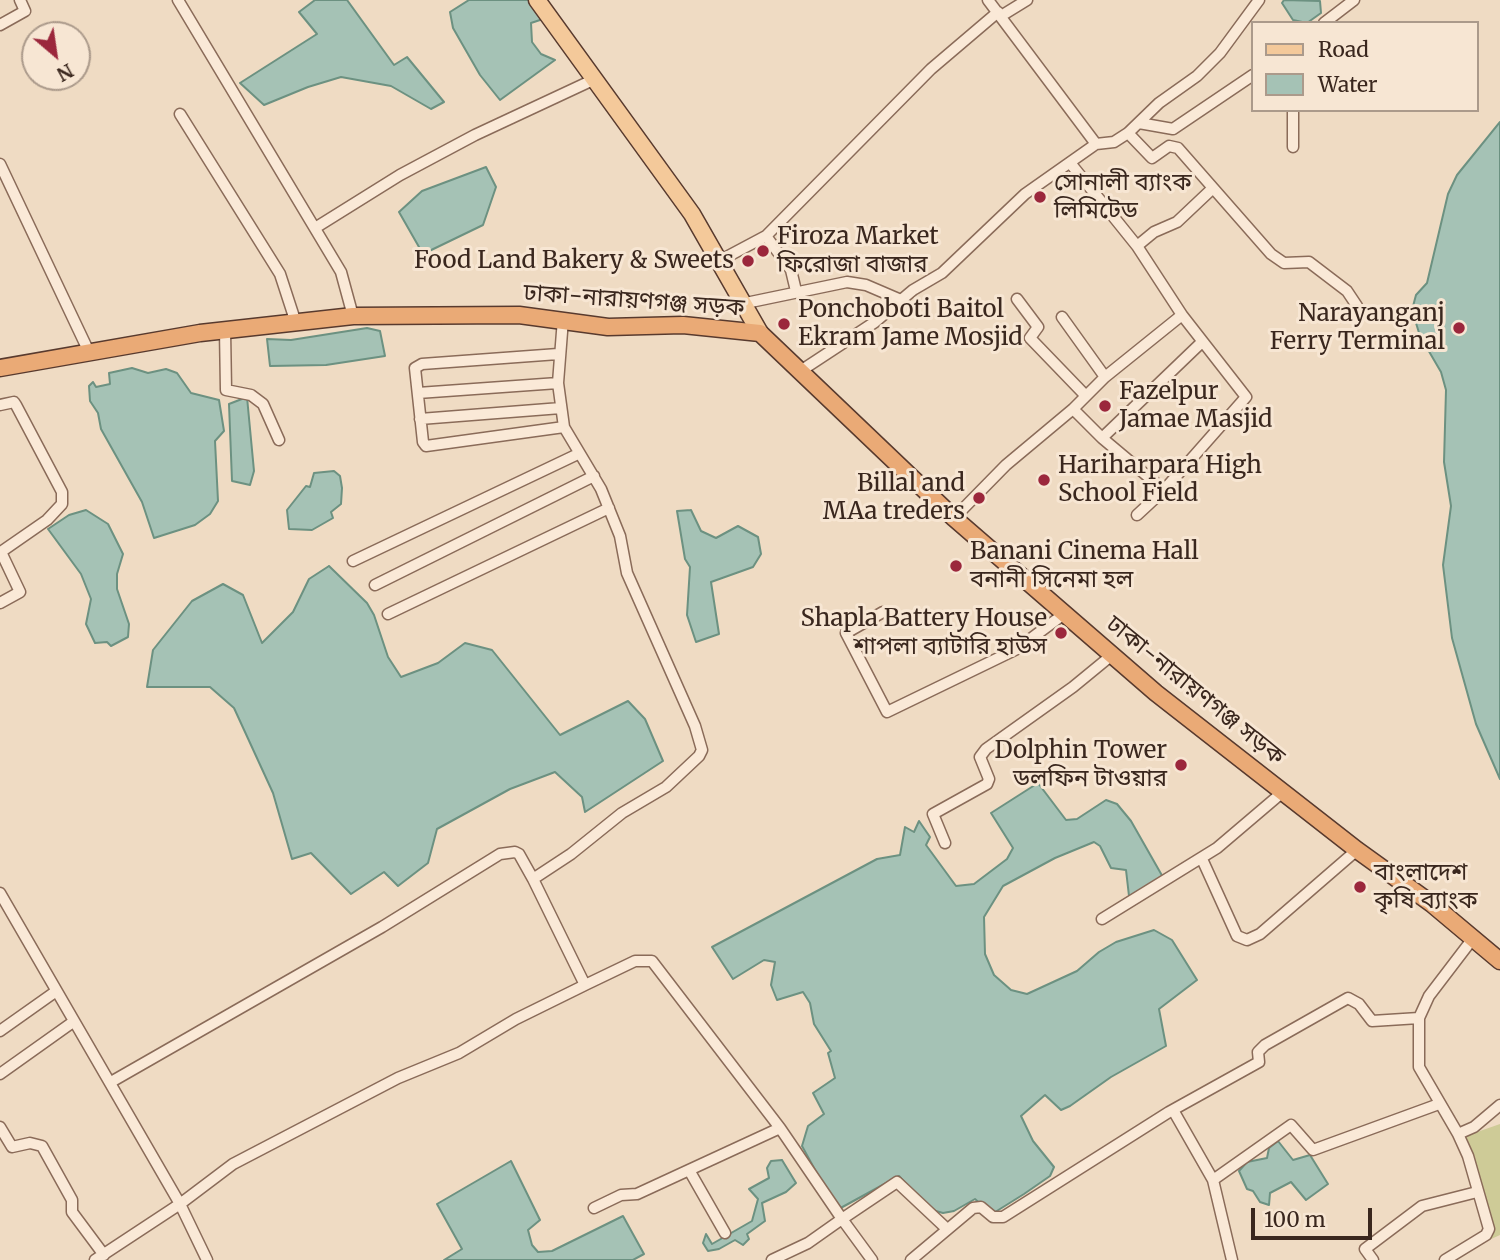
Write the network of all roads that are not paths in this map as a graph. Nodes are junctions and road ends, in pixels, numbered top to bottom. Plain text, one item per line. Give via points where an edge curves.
1 (20, 0) edge
2 (178, 0) edge
3 (537, 0) edge
4 (988, 0) edge
5 (1027, 0) edge
6 (1259, 0) edge
7 (1354, 0) edge
8 (1000, 14) junction
9 (1327, 21) edge
10 (0, 25) edge
11 (1252, 76) edge
12 (595, 79) junction
13 (1293, 112) edge
14 (180, 114) dead end
15 (1139, 124) junction
16 (1128, 134) junction
17 (1096, 144) junction
18 (1293, 147) dead end
19 (0, 164) edge
20 (1071, 164) junction
21 (1213, 188) junction
22 (315, 229) junction
23 (766, 236) junction
24 (1136, 246) junction
25 (719, 261) junction
26 (796, 291) junction
27 (1017, 299) dead end
28 (901, 300) junction
29 (741, 304) junction
30 (1357, 306) dead end
31 (1182, 315) junction
32 (353, 316) junction
33 (1062, 317) dead end
34 (563, 319) junction
35 (295, 320) junction
36 (225, 330) junction
37 (760, 333) junction
38 (1202, 342) junction
39 (89, 352) junction
40 (558, 354) junction
41 (0, 368) edge
42 (802, 370) junction
43 (1105, 377) junction
44 (558, 383) junction
45 (418, 393) junction
46 (1085, 395) junction
47 (0, 405) edge
48 (561, 408) junction
49 (1073, 409) junction
50 (420, 419) junction
51 (565, 427) junction
52 (1102, 438) junction
53 (279, 440) dead end
54 (578, 454) junction
55 (594, 476) junction
56 (1164, 490) junction
57 (608, 508) junction
58 (1138, 515) dead end
59 (954, 518) junction
60 (0, 551) edge
61 (353, 561) dead end
62 (375, 585) dead end
63 (0, 603) edge
64 (883, 612) dead end
65 (388, 614) dead end
66 (1064, 614) junction
67 (1112, 655) junction
68 (1284, 791) junction
69 (945, 843) dead end
70 (1357, 850) junction
71 (1202, 859) junction
72 (533, 879) junction
73 (0, 893) edge
74 (1102, 919) dead end
75 (1474, 937) junction
76 (1500, 961) edge
77 (585, 985) junction
78 (55, 992) junction
79 (1419, 1018) junction
80 (73, 1022) junction
81 (0, 1031) edge
82 (0, 1074) edge
83 (111, 1082) junction
84 (1439, 1104) junction
85 (1500, 1105) edge
86 (1173, 1110) junction
87 (0, 1127) edge
88 (780, 1128) junction
89 (1458, 1134) junction
90 (690, 1170) junction
91 (1213, 1180) junction
92 (1477, 1192) junction
93 (180, 1204) junction
94 (594, 1208) dead end
95 (842, 1219) junction
96 (947, 1229) junction
97 (725, 1233) dead end
98 (99, 1258) edge
99 (207, 1260) edge
100 (772, 1260) edge
101 (872, 1260) edge
102 (911, 1260) edge
103 (1232, 1260) edge
104 (1373, 1260) edge
105 (1445, 1260) edge

1 - 10 street via 25,11
2 - 22 street
3 - 12 main road
4 - 8 street
5 - 8 street
6 - 15 street via 1197,76
7 - 9 street
8 - 17 street
8 - 23 street via 931,69
11 - 15 street via 1173,129
12 - 22 street via 400,175
12 - 25 main road via 692,214
13 - 18 street
14 - 35 street via 284,281
15 - 16 street
16 - 17 street
16 - 21 street via 1152,158 1169,146 1178,148
17 - 20 street
19 - 39 street
20 - 24 street
20 - 28 street via 1025,194 949,267
21 - 24 street via 1177,222
21 - 30 street via 1272,254 1284,263 1310,262 1347,291
22 - 32 street via 341,272
23 - 25 street
23 - 26 street via 791,270
24 - 31 street
25 - 29 main road
26 - 28 street via 847,282
26 - 29 street
27 - 46 street via 1039,329 1030,338
28 - 42 street
29 - 37 main road
31 - 38 street
31 - 43 street
32 - 34 highway, ঢাকা-নারায়ণগঞ্জ সড়ক
32 - 35 highway, ঢাকা-নারায়ণগঞ্জ সড়ক
33 - 43 street
34 - 37 highway, ঢাকা-নারায়ণগঞ্জ সড়ক via 608,327 683,326
34 - 40 street
35 - 36 highway, ঢাকা-নারায়ণগঞ্জ সড়ক
36 - 39 highway, ঢাকা-নারায়ণগঞ্জ সড়ক
36 - 53 street via 226,390 251,395 263,404
37 - 42 highway, ঢাকা-নারায়ণগঞ্জ সড়ক
38 - 52 street
38 - 56 street via 1246,397
39 - 41 highway, ঢাকা-নারায়ণগঞ্জ সড়ক
40 - 44 street
40 - 45 street via 418,365
42 - 59 highway, ঢাকা-নারায়ণগঞ্জ সড়ক
43 - 46 street
44 - 45 street
44 - 48 street
45 - 50 street
46 - 49 street
47 - 60 street via 15,403 62,492 62,504 40,526
48 - 50 street
48 - 51 street
49 - 52 street
49 - 59 street via 978,490
50 - 51 street via 426,446
51 - 54 street
52 - 56 street
54 - 55 street
54 - 61 street
55 - 57 street
55 - 62 street
56 - 58 street
57 - 65 street
57 - 72 street via 620,536 626,573 702,750 666,787 622,813
59 - 66 highway, ঢাকা-নারায়ণগঞ্জ সড়ক
60 - 63 street via 20,592
64 - 66 street via 846,633 887,712 1017,649
66 - 67 highway, ঢাকা-নারায়ণগঞ্জ সড়ক
67 - 68 highway, ঢাকা-নারায়ণগঞ্জ সড়ক
67 - 69 street via 986,749 980,757 987,784 933,814
68 - 70 highway, ঢাকা-নারায়ণগঞ্জ সড়ক
68 - 71 street
70 - 71 street via 1261,934 1247,940 1237,936
70 - 75 highway, ঢাকা-নারায়ণগঞ্জ সড়ক
71 - 74 street
72 - 77 street
72 - 83 street via 519,854 500,854
73 - 78 street
75 - 76 highway, ঢাকা-নারায়ণগঞ্জ সড়ক
75 - 79 street via 1429,996
77 - 88 street via 635,961 652,961
77 - 93 street via 233,1164
78 - 80 street
78 - 81 street
79 - 84 street via 1419,1068
79 - 86 street via 1372,1021 1348,998 1265,1045 1258,1052 1259,1062
80 - 82 street
80 - 83 street
83 - 93 street
84 - 89 street
84 - 91 street via 1313,1150 1291,1125
85 - 89 street
86 - 91 street
86 - 96 street via 997,1218 981,1207 973,1208
87 - 98 street via 12,1147 42,1146
88 - 90 street
88 - 95 street
89 - 92 street
90 - 94 street
90 - 97 street
91 - 103 street
92 - 104 street via 1422,1206 1364,1249
92 - 105 street via 1489,1229
93 - 98 street
93 - 99 street
95 - 96 street via 897,1182
95 - 100 street via 808,1243
95 - 101 street
96 - 102 street

